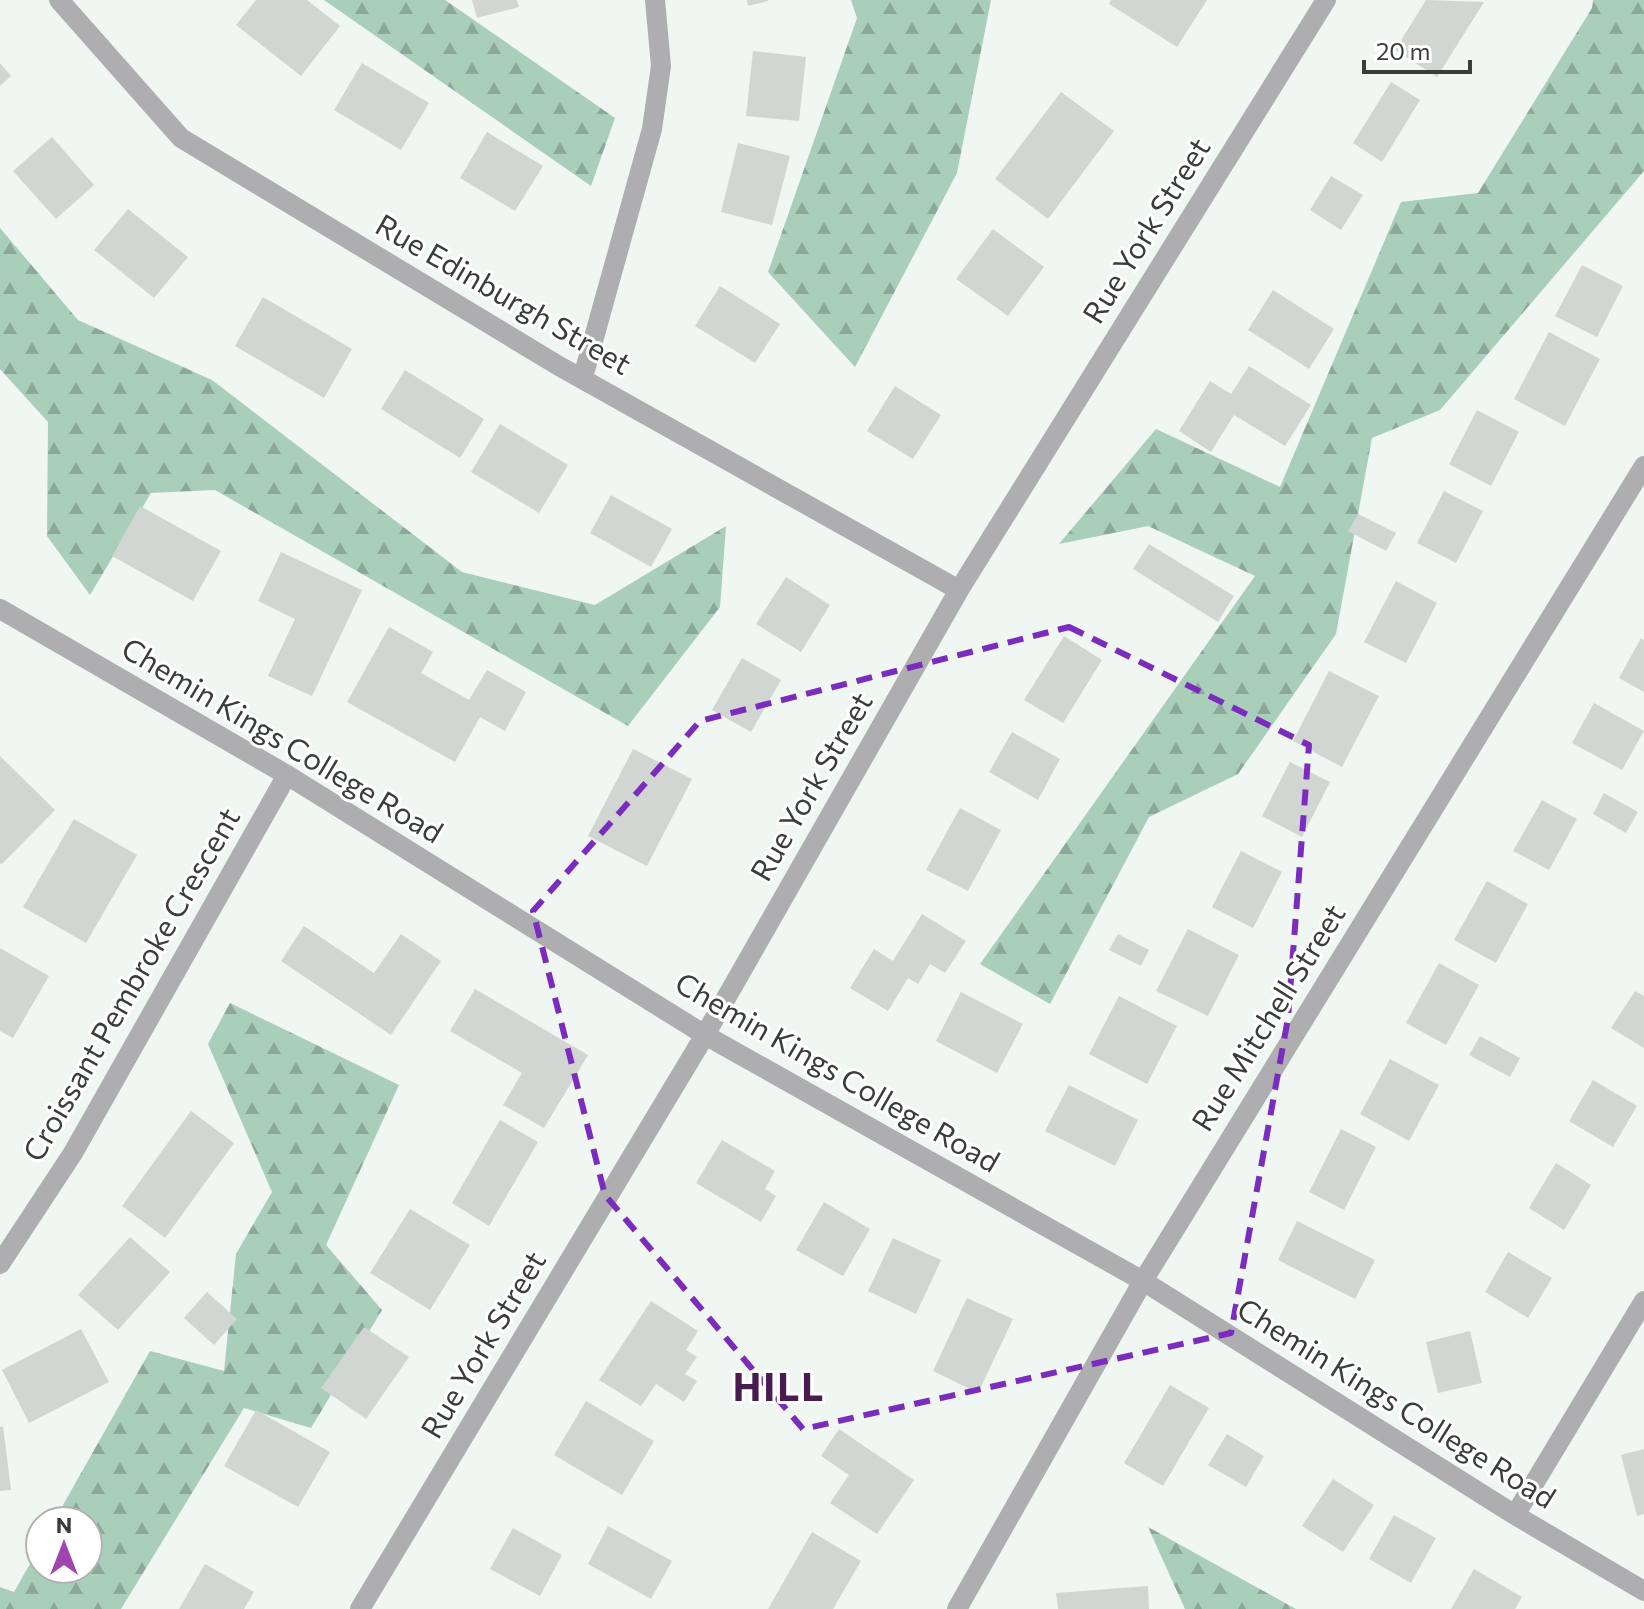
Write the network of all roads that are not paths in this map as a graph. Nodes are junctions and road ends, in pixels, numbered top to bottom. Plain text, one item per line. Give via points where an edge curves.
1 (59, 0) edge
2 (655, 0) edge
3 (1326, 0) edge
4 (583, 377) junction
5 (1644, 466) edge
6 (959, 590) junction
7 (0, 609) edge
8 (287, 775) junction
9 (705, 1035) junction
10 (0, 1264) edge
11 (1143, 1281) junction
12 (1644, 1301) edge
13 (1515, 1515) junction
14 (1644, 1591) edge
15 (360, 1609) edge
16 (957, 1609) edge

1 - 4 street, Rue Edinburgh Street via 181,138
2 - 4 street via 661,66 652,129
3 - 6 street, Rue York Street
4 - 6 street, Rue Edinburgh Street
5 - 11 street, Rue Mitchell Street
6 - 9 street, Rue York Street
7 - 8 street, Chemin Kings College Road
8 - 9 street, Chemin Kings College Road
8 - 10 street, Croissant Pembroke Crescent via 73,1153
9 - 11 street, Chemin Kings College Road
9 - 15 street, Rue York Street
11 - 13 street, Chemin Kings College Road
11 - 16 street, Rue Mitchell Street
12 - 13 street
13 - 14 street, Chemin Kings College Road

